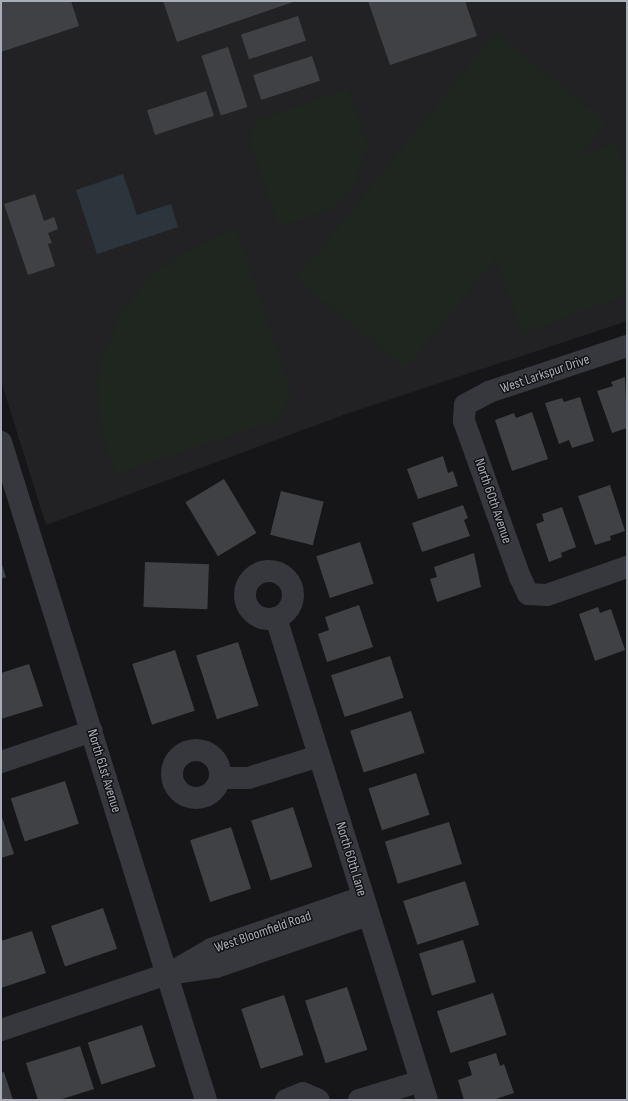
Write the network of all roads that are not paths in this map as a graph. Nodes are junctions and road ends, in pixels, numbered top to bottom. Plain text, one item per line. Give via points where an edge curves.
1 (627, 346) edge
2 (465, 405) joint
3 (1, 442) edge
4 (8, 488) edge
5 (627, 567) edge
6 (276, 618) dead end
7 (92, 731) junction
8 (319, 756) junction
9 (1, 762) edge
10 (220, 778) dead end
11 (365, 906) junction
12 (167, 974) junction
13 (1, 1030) edge
14 (424, 1090) edge
15 (206, 1100) edge
16 (286, 1100) edge
17 (319, 1100) edge
18 (359, 1100) edge

1 - 2 street, West Larkspur Drive via 489,392
2 - 5 street, North 60th Avenue via 464,421 528,594 547,594
3 - 4 street, North 61st Avenue
4 - 7 street, North 61st Avenue
6 - 8 street, North 60th Lane
7 - 9 street
7 - 12 street, North 61st Avenue
8 - 10 street via 248,778
8 - 11 street, North 60th Lane
11 - 12 street, West Bloomfield Road via 211,949
11 - 14 street, North 60th Lane
12 - 13 street, West Bloomfield Road
12 - 15 street, North 61st Avenue
14 - 18 street
16 - 17 street via 303,1093

